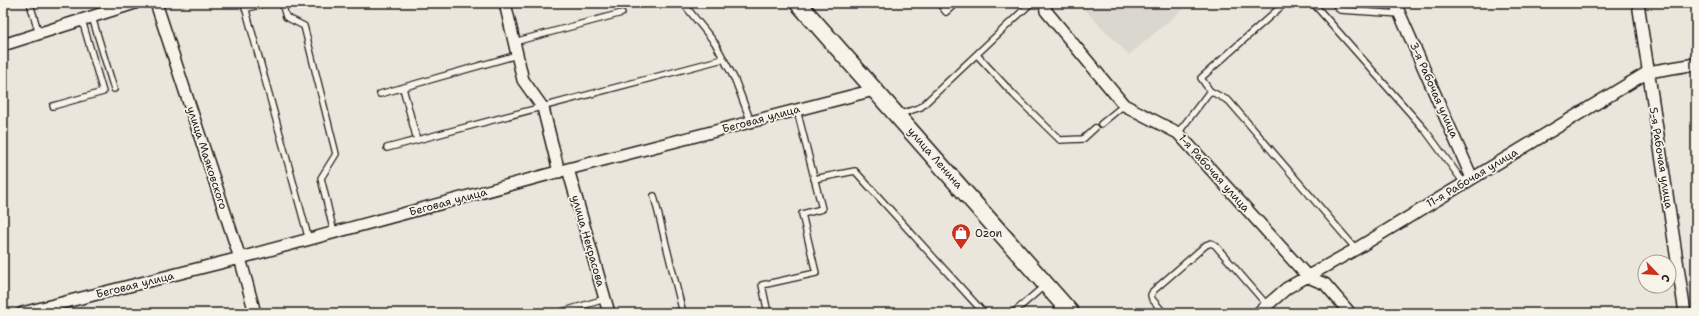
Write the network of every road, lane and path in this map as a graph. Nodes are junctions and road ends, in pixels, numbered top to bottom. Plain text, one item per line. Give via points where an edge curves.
1 (135, 3) edge
2 (156, 3) edge
3 (265, 3) edge
4 (282, 3) edge
5 (505, 3) edge
6 (683, 3) edge
7 (798, 3) edge
8 (939, 3) edge
9 (956, 3) edge
10 (1031, 3) edge
11 (1045, 3) edge
12 (1285, 3) edge
13 (1313, 3) edge
14 (1334, 3) edge
15 (1395, 3) edge
16 (1638, 3) edge
17 (245, 6) edge
18 (31, 8) dead end
19 (622, 13) dead end
20 (1400, 14) junction
21 (87, 18) junction
22 (39, 34) junction
23 (514, 42) junction
24 (3, 45) edge
25 (517, 55) junction
26 (977, 55) junction
27 (723, 59) junction
28 (1696, 64) edge
29 (1648, 72) junction
30 (403, 88) junction
31 (114, 89) dead end
32 (874, 90) junction
33 (1210, 92) junction
34 (380, 94) dead end
35 (1124, 105) junction
36 (53, 106) dead end
37 (543, 108) junction
38 (797, 110) junction
39 (897, 115) junction
40 (751, 122) junction
41 (1101, 124) dead end
42 (1095, 128) dead end
43 (1178, 133) junction
44 (417, 140) junction
45 (387, 148) dead end
46 (564, 170) junction
47 (814, 179) junction
48 (1468, 180) junction
49 (654, 196) dead end
50 (334, 233) junction
51 (309, 240) junction
52 (1356, 249) junction
53 (240, 258) junction
54 (1308, 277) junction
55 (1046, 284) junction
56 (605, 299) junction
57 (1267, 305) junction
58 (683, 312) edge
59 (22, 313) edge
60 (255, 313) edge
61 (558, 313) edge
62 (609, 313) edge
63 (673, 313) edge
64 (768, 313) edge
65 (984, 313) edge
66 (1013, 313) edge
67 (1071, 313) edge
68 (1164, 313) edge
69 (1258, 313) edge
70 (1350, 313) edge
71 (1685, 313) edge

1 - 21 street
2 - 53 street, улица Маяковского
3 - 17 lane
4 - 50 lane via 286,17 304,26 336,154 321,178
5 - 23 street, улица Некрасова
6 - 27 lane via 715,43
7 - 32 main road, улица Ленина
8 - 9 lane via 946,12
10 - 26 lane
11 - 35 street, 1-я Рабочая улица via 1046,11
12 - 33 lane via 1200,78
13 - 48 lane
14 - 20 lane via 1340,10
15 - 20 street, 3-я Рабочая улица
16 - 29 street, 5-я Рабочая улица
17 - 51 lane
18 - 22 lane
19 - 23 lane
20 - 48 street, 3-я Рабочая улица
21 - 22 street
21 - 31 lane
21 - 36 lane via 103,92
22 - 24 street
23 - 25 street, улица Некрасова
25 - 30 lane
25 - 37 street, улица Некрасова via 523,80
26 - 39 lane via 921,107
26 - 42 lane via 1060,140 1083,139
27 - 37 lane
27 - 40 lane via 735,80
28 - 29 street, 11-я Рабочая улица
29 - 48 street, 11-я Рабочая улица
29 - 71 street, 5-я Рабочая улица
30 - 34 lane
30 - 44 lane
32 - 38 street, Беговая улица
32 - 39 main road, улица Ленина
33 - 43 lane
33 - 52 lane via 1230,101
35 - 41 lane
35 - 43 street, 1-я Рабочая улица
37 - 44 lane
37 - 46 street, улица Некрасова
38 - 40 street, Беговая улица
38 - 47 lane
39 - 55 main road, улица Ленина
40 - 46 street, Беговая улица
43 - 54 street, 1-я Рабочая улица
44 - 45 lane
46 - 50 street, Беговая улица
46 - 56 street, улица Некрасова
47 - 64 lane via 822,209 802,214 816,273 762,285
47 - 65 lane via 855,171
48 - 52 street, 11-я Рабочая улица
49 - 58 lane
50 - 51 street, Беговая улица
51 - 53 street, Беговая улица
52 - 54 street, 11-я Рабочая улица
53 - 59 street, Беговая улица
53 - 60 street, улица Маяковского
54 - 57 street, 11-я Рабочая улица via 1287,288
54 - 70 street, 1-я Рабочая улица via 1325,284
55 - 66 lane
55 - 67 main road, улица Ленина
56 - 61 lane
56 - 62 street, улица Некрасова
57 - 68 lane via 1211,243 1153,291 1152,299
57 - 69 street, 11-я Рабочая улица
58 - 63 lane

